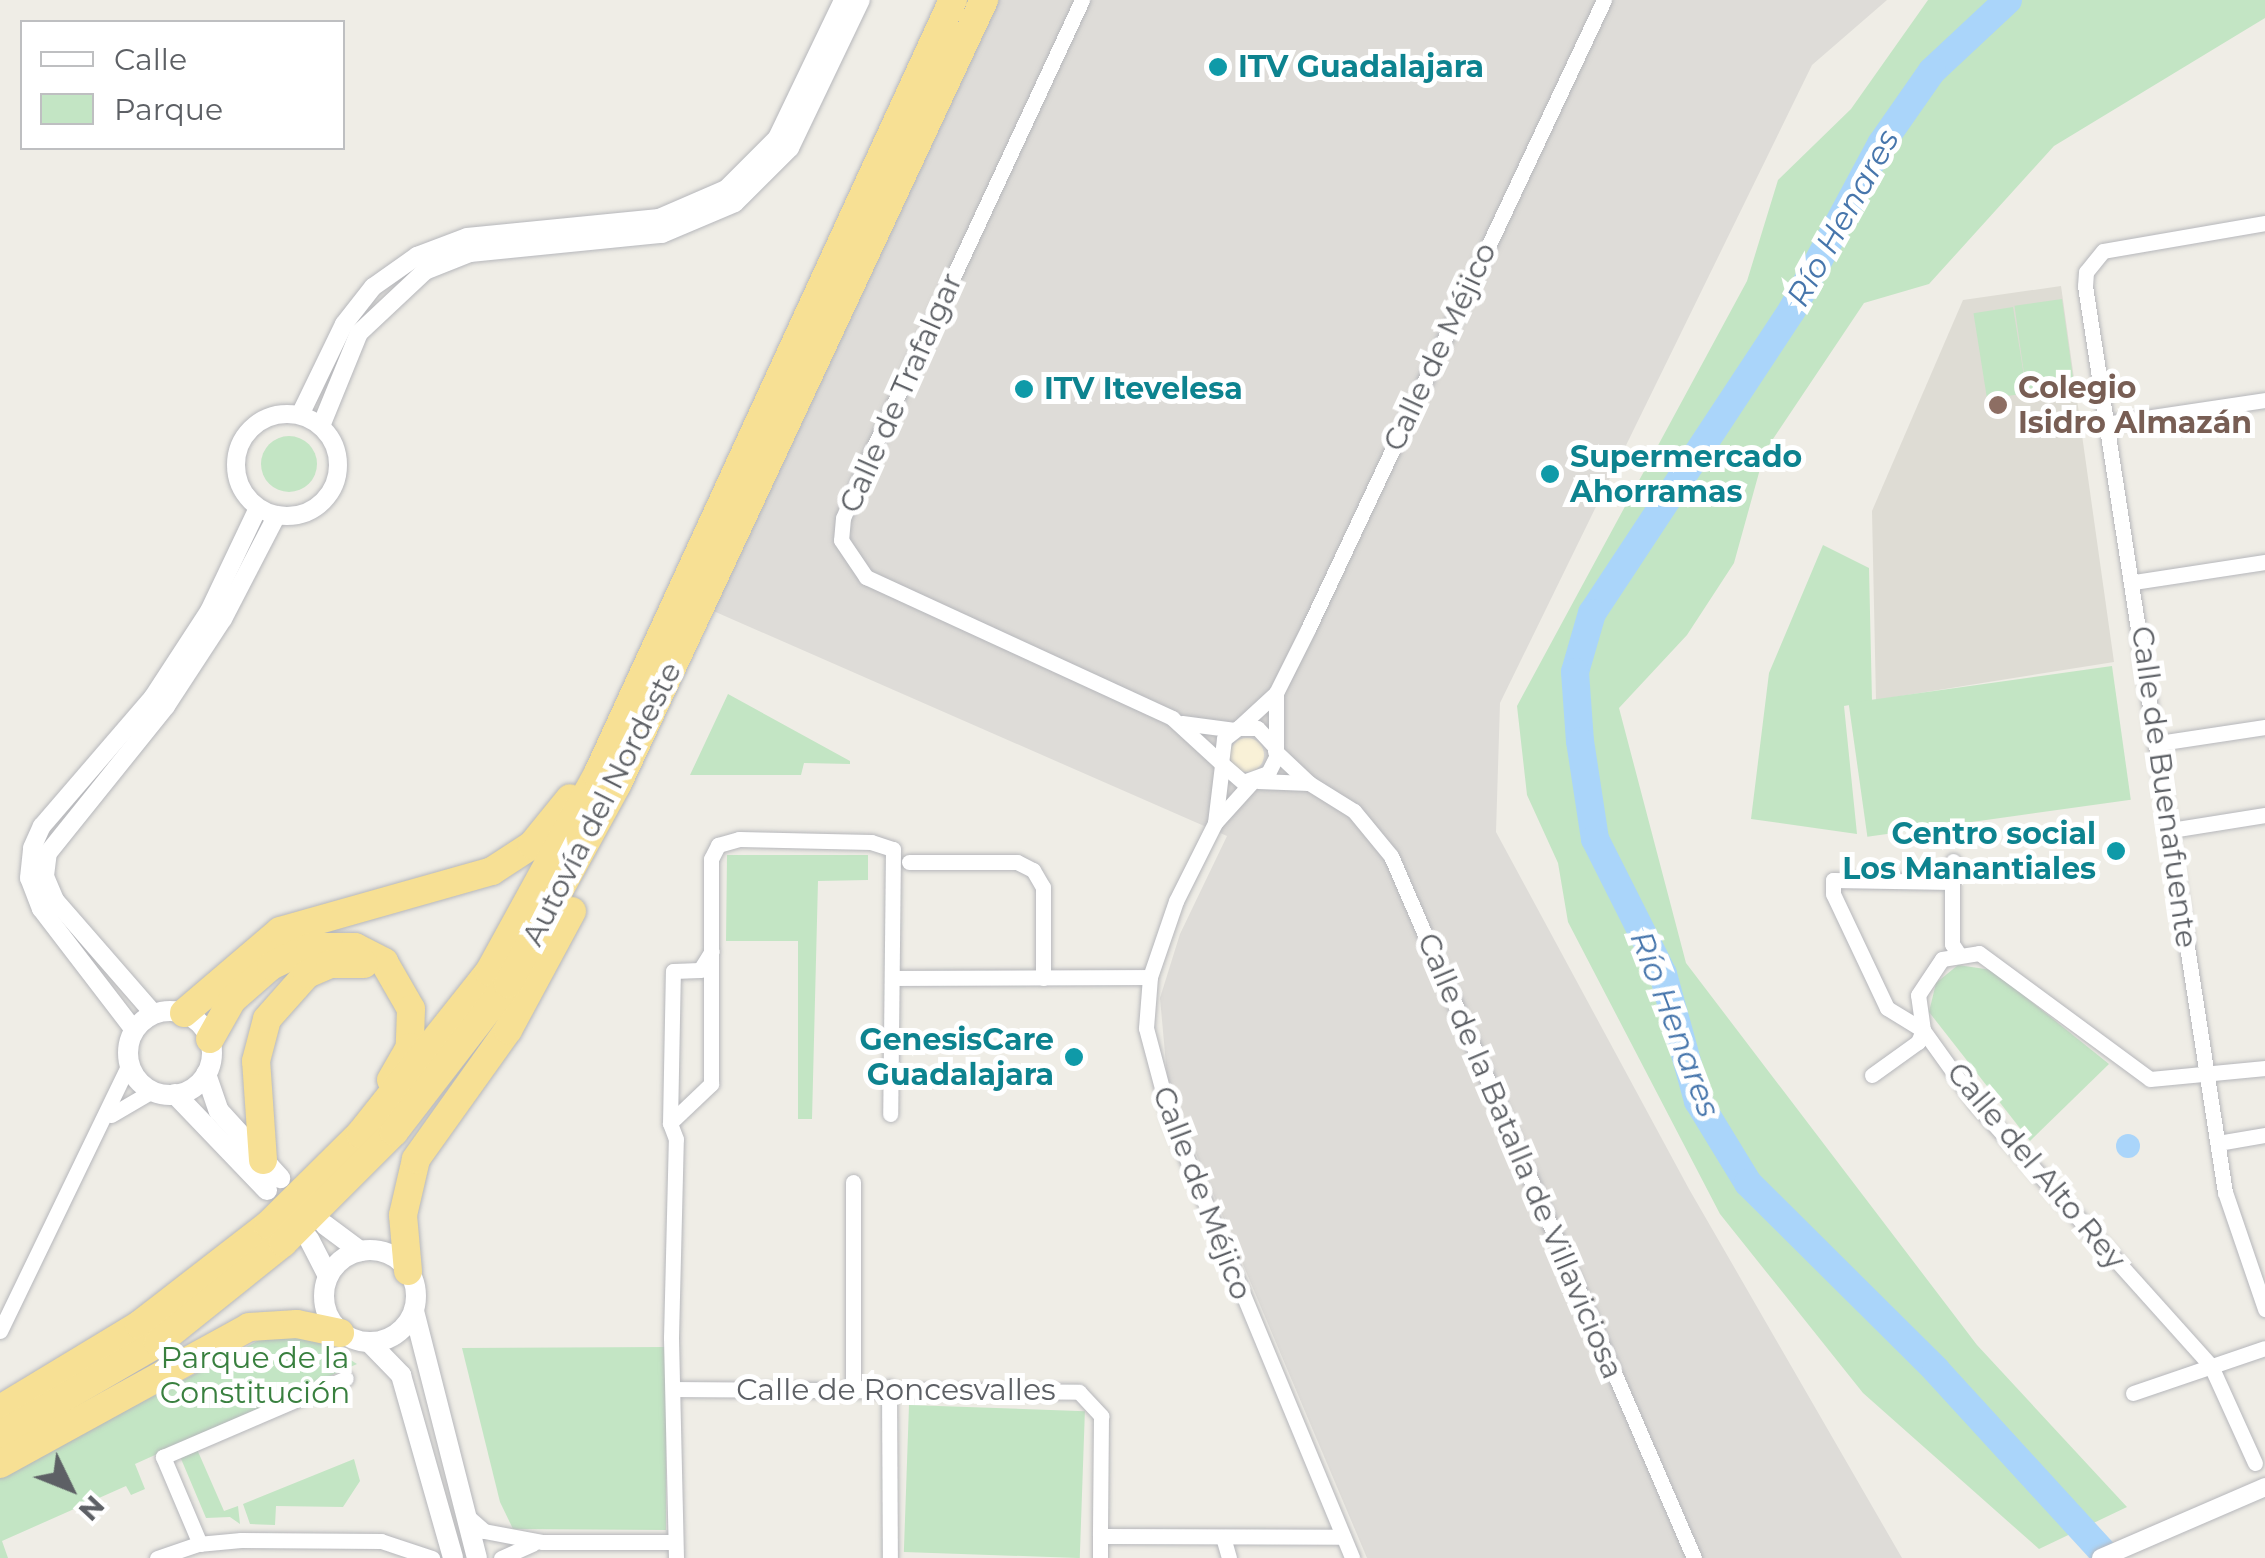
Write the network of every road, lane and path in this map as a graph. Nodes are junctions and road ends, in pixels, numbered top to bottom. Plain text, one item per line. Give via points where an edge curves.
1 (844, 0) edge
2 (861, 0) edge
3 (954, 0) edge
4 (984, 0) edge
5 (996, 0) edge
6 (1082, 0) edge
7 (1604, 0) edge
8 (2265, 223) edge
9 (812, 341) junction
10 (2265, 400) edge
11 (300, 415) junction
12 (2111, 422) junction
13 (321, 426) junction
14 (258, 508) junction
15 (277, 516) junction
16 (2265, 562) edge
17 (2134, 582) junction
18 (702, 606) junction
19 (1276, 693) junction
20 (1182, 723) junction
21 (2265, 727) edge
22 (1237, 729) junction
23 (2158, 744) junction
24 (1275, 749) junction
25 (1222, 764) junction
26 (1254, 781) junction
27 (1309, 783) junction
28 (2265, 815) edge
29 (1215, 823) junction
30 (2171, 830) junction
31 (1953, 861) dead end
32 (909, 862) dead end
33 (1952, 882) junction
34 (714, 948) junction
35 (1958, 953) junction
36 (1150, 977) junction
37 (895, 978) junction
38 (1043, 978) junction
39 (401, 984) junction
40 (184, 1013) junction
41 (154, 1014) junction
42 (134, 1030) junction
43 (1924, 1030) junction
44 (210, 1038) junction
45 (129, 1064) junction
46 (2265, 1068) edge
47 (206, 1074) junction
48 (2207, 1074) junction
49 (1872, 1075) dead end
50 (152, 1091) junction
51 (174, 1094) junction
52 (890, 1114) dead end
53 (104, 1120) junction
54 (670, 1124) junction
55 (2265, 1135) edge
56 (2218, 1143) junction
57 (270, 1176) junction
58 (853, 1182) dead end
59 (360, 1251) junction
60 (408, 1271) junction
61 (328, 1276) junction
62 (2259, 1282) edge
63 (2265, 1310) edge
64 (414, 1311) junction
65 (0, 1331) edge
66 (340, 1333) junction
67 (370, 1343) junction
68 (2265, 1348) edge
69 (2211, 1366) junction
70 (346, 1378) dead end
71 (889, 1387) junction
72 (853, 1388) junction
73 (675, 1389) junction
74 (2134, 1393) dead end
75 (8, 1406) edge
76 (0, 1435) edge
77 (2255, 1463) dead end
78 (0, 1464) edge
79 (2265, 1487) edge
80 (467, 1516) junction
81 (1100, 1536) junction
82 (1223, 1537) junction
83 (1343, 1537) junction
84 (543, 1542) junction
85 (200, 1544) junction
86 (676, 1550) edge
87 (157, 1558) edge
88 (432, 1558) edge
89 (453, 1558) edge
90 (477, 1558) edge
91 (501, 1558) edge
92 (890, 1558) edge
93 (1100, 1558) edge
94 (1229, 1558) edge
95 (1352, 1558) edge
96 (1694, 1558) edge
97 (2102, 1558) edge

1 - 11 street via 776,138 726,189 659,218 466,237 417,256 373,287 344,324
2 - 13 street via 790,148 735,203 662,234 470,254 425,270 358,332
3 - 9 highway, Autovía del Nordeste
4 - 9 highway, Autovía del Nordeste
5 - 9 highway via 884,242
6 - 20 street, Calle de Trafalgar via 865,466 841,540 866,577
7 - 19 street, Calle de Méjico
8 - 12 street, Calle de Buenafuente via 2120,246 2093,260 2085,286
9 - 18 highway, Autovía del Nordeste
9 - 40 highway via 755,408 586,768 546,831 513,859 464,883 317,916 280,931
9 - 75 highway, Autovía del Nordeste via 564,842 463,1010 360,1134 268,1224 139,1326
10 - 12 street
11 - 13 street
11 - 14 street via 276,414 254,425 240,444 236,468 242,490
12 - 17 street, Calle de Buenafuente
13 - 15 street via 337,454 333,488 310,511
14 - 15 street
14 - 42 street via 209,611 153,697 42,826 32,848 29,878 41,909
15 - 41 street via 223,619 166,706 48,853 45,876 56,900
16 - 17 street
17 - 23 street, Calle de Buenafuente
18 - 60 highway via 660,717 560,934 508,1030 416,1159 403,1215
18 - 76 highway, Autovía del Nordeste via 568,884 508,984 424,1097 341,1188 244,1277 116,1371
19 - 22 street, Calle de Méjico
19 - 24 street, Calle de Méjico
20 - 22 street, Calle de Trafalgar
20 - 25 street, Calle de Trafalgar
21 - 23 street
22 - 24 street via 1265,732
22 - 25 street via 1221,748
23 - 30 street, Calle de Buenafuente
24 - 26 street via 1268,773
24 - 27 street, Calle de la Batalla de Villaviciosa
25 - 26 street via 1234,779
25 - 29 street, Calle de Méjico
26 - 27 street, Calle de la Batalla de Villaviciosa
26 - 29 street, Calle de Méjico
27 - 96 street, Calle de la Batalla de Villaviciosa via 1354,810 1391,856
28 - 30 street
29 - 36 street, Calle de Méjico via 1176,901
30 - 48 street, Calle de Buenafuente
31 - 33 street
32 - 38 street via 1017,862 1033,870 1043,888
33 - 35 street via 1952,944
33 - 43 street, Calle del Alto Rey via 1838,876 1830,888 1887,1008
34 - 37 street via 712,859 718,845 886,844 896,857
34 - 54 street via 711,1084
34 - 54 street via 700,970 673,971
35 - 43 street via 1924,979 1917,1009
35 - 48 street via 1995,959 2146,1077
36 - 38 street
36 - 83 street, Calle de Méjico via 1146,1028 1170,1118
37 - 38 street
37 - 52 street
39 - 44 highway via 365,950 310,947 243,988
39 - 57 highway via 367,964 342,962 307,974 266,1019 256,1061
39 - 75 highway via 413,1021 405,1058 346,1133 223,1249
40 - 41 main road
40 - 44 main road
41 - 42 main road
42 - 45 main road
43 - 49 street via 1918,1042
43 - 69 street, Calle del Alto Rey via 1991,1122
44 - 47 main road
45 - 50 main road
45 - 53 street
46 - 48 street
47 - 51 main road
47 - 57 main road via 219,1111
48 - 56 street, Calle de Buenafuente
50 - 51 main road
50 - 53 street
51 - 57 main road
53 - 65 street
54 - 73 street
55 - 56 street
56 - 62 street, Calle de Buenafuente via 2236,1233
58 - 72 street
59 - 60 main road via 392,1256
59 - 61 main road
59 - 61 main road via 317,1232
60 - 64 main road
61 - 66 main road via 323,1300
62 - 63 street, Calle de Buenafuente
64 - 67 main road via 395,1335
64 - 80 main road
66 - 67 main road
66 - 78 highway via 297,1324 249,1326
67 - 89 main road via 401,1375
68 - 69 street
69 - 74 street
69 - 77 street, Calle del Alto Rey
70 - 85 street via 162,1457
71 - 72 street, Calle de Roncesvalles
71 - 81 street, Calle de Roncesvalles via 1088,1397 1101,1416
71 - 92 street
72 - 73 street, Calle de Roncesvalles
73 - 86 street
79 - 97 street
80 - 84 street via 484,1531
80 - 90 main road
81 - 82 street
81 - 93 street
82 - 83 street
82 - 94 street
83 - 95 street, Calle de Méjico
84 - 86 street
84 - 91 street
85 - 87 street
85 - 88 street via 380,1541

